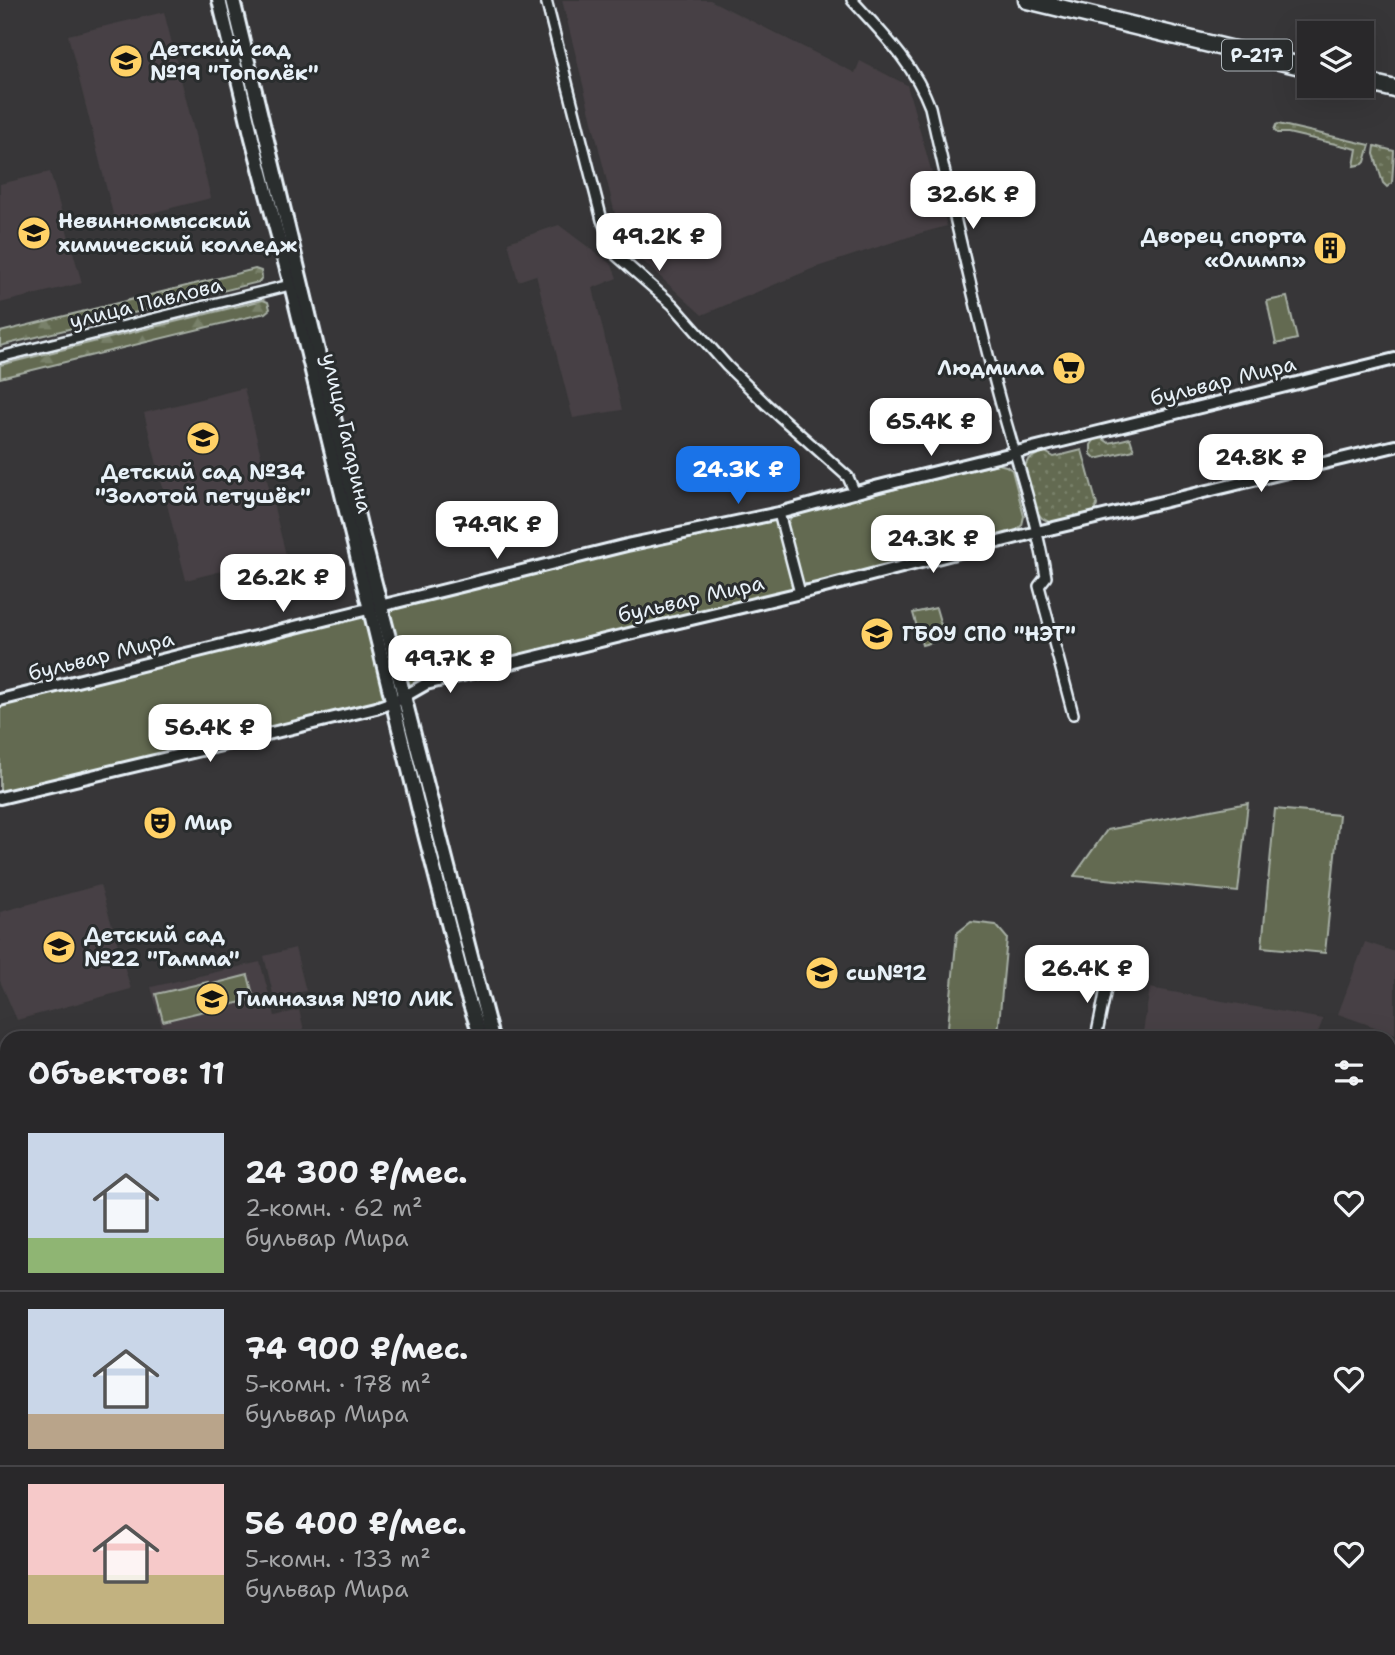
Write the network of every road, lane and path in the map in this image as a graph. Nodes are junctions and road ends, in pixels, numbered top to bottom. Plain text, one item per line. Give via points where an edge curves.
1 (219, 0) edge
2 (233, 0) edge
3 (546, 0) edge
4 (852, 0) edge
5 (1027, 0) edge
6 (1297, 65) edge
7 (1374, 84) edge
8 (1395, 89) edge
9 (296, 284) junction
10 (0, 357) edge
11 (1395, 359) edge
12 (1395, 446) edge
13 (1014, 454) junction
14 (855, 493) junction
15 (779, 513) junction
16 (1037, 532) junction
17 (800, 593) junction
18 (374, 608) junction
19 (0, 700) edge
20 (398, 700) junction
21 (1073, 714) dead end
22 (0, 798) edge
23 (1108, 979) dead end
24 (479, 1031) edge
25 (490, 1031) edge
26 (1097, 1031) edge

1 - 9 main road, улица Гагарина via 249,125
2 - 9 main road, улица Гагарина
3 - 14 street via 602,220 617,256 673,306 767,405 848,477
4 - 13 street via 912,70 930,107
5 - 6 highway, Р-217
7 - 8 highway
9 - 10 street, улица Павлова
9 - 18 main road, улица Гагарина
11 - 13 street, бульвар Мира
12 - 16 street, бульвар Мира
13 - 14 street, бульвар Мира
13 - 16 street
14 - 15 street, бульвар Мира
15 - 17 street
15 - 18 street, бульвар Мира via 627,545
16 - 17 street, бульвар Мира
16 - 21 street via 1046,577 1039,586
17 - 20 street, бульвар Мира via 426,684
18 - 19 street, бульвар Мира
18 - 20 main road, улица Гагарина
20 - 22 street, бульвар Мира
20 - 24 main road, улица Гагарина
20 - 25 main road, улица Гагарина
23 - 26 street

